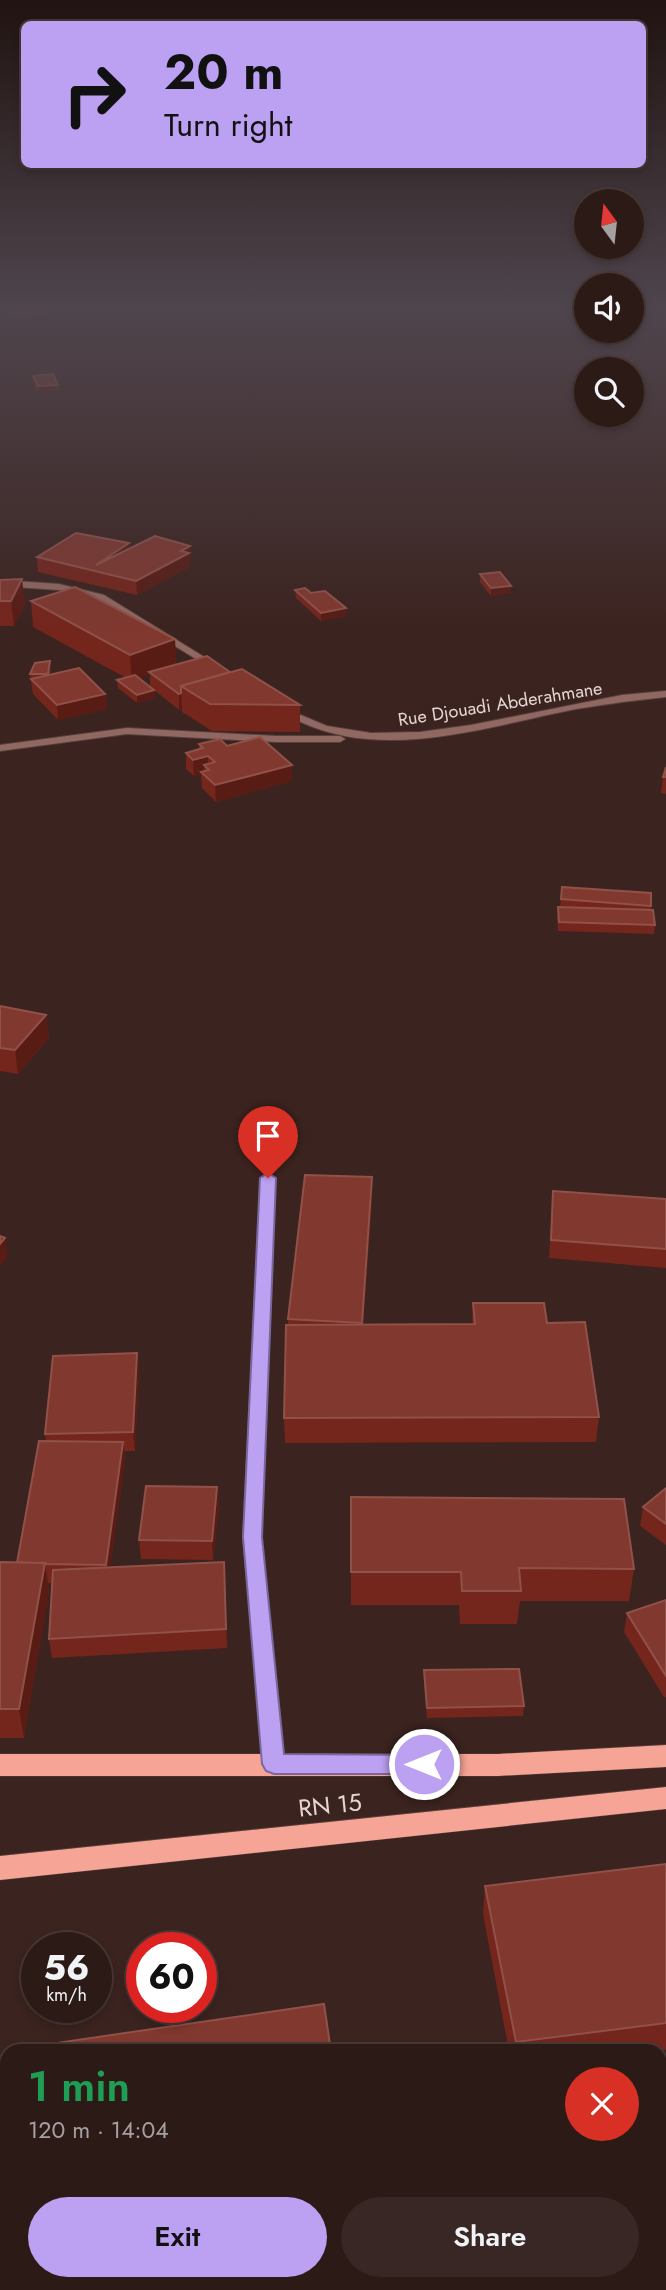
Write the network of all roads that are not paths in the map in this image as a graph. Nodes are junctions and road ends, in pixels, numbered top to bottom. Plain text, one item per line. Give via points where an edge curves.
1 (0, 583) edge
2 (225, 673) edge
3 (666, 694) edge
4 (272, 704) edge
5 (383, 739) junction
6 (0, 748) edge
7 (268, 1178) dead end
8 (666, 1756) edge
9 (274, 1764) junction
10 (0, 1765) edge
11 (666, 1798) edge
12 (0, 1868) edge

1 - 2 street via 59,587 100,597
3 - 5 street, Rue Djouadi Abderahmane
4 - 5 street, Rue Djouadi Abderahmane via 326,731
5 - 6 street via 127,731
7 - 9 street via 253,1537
8 - 9 main road, RN 15 via 498,1765
9 - 10 main road, RN 15
11 - 12 main road, RN 15

